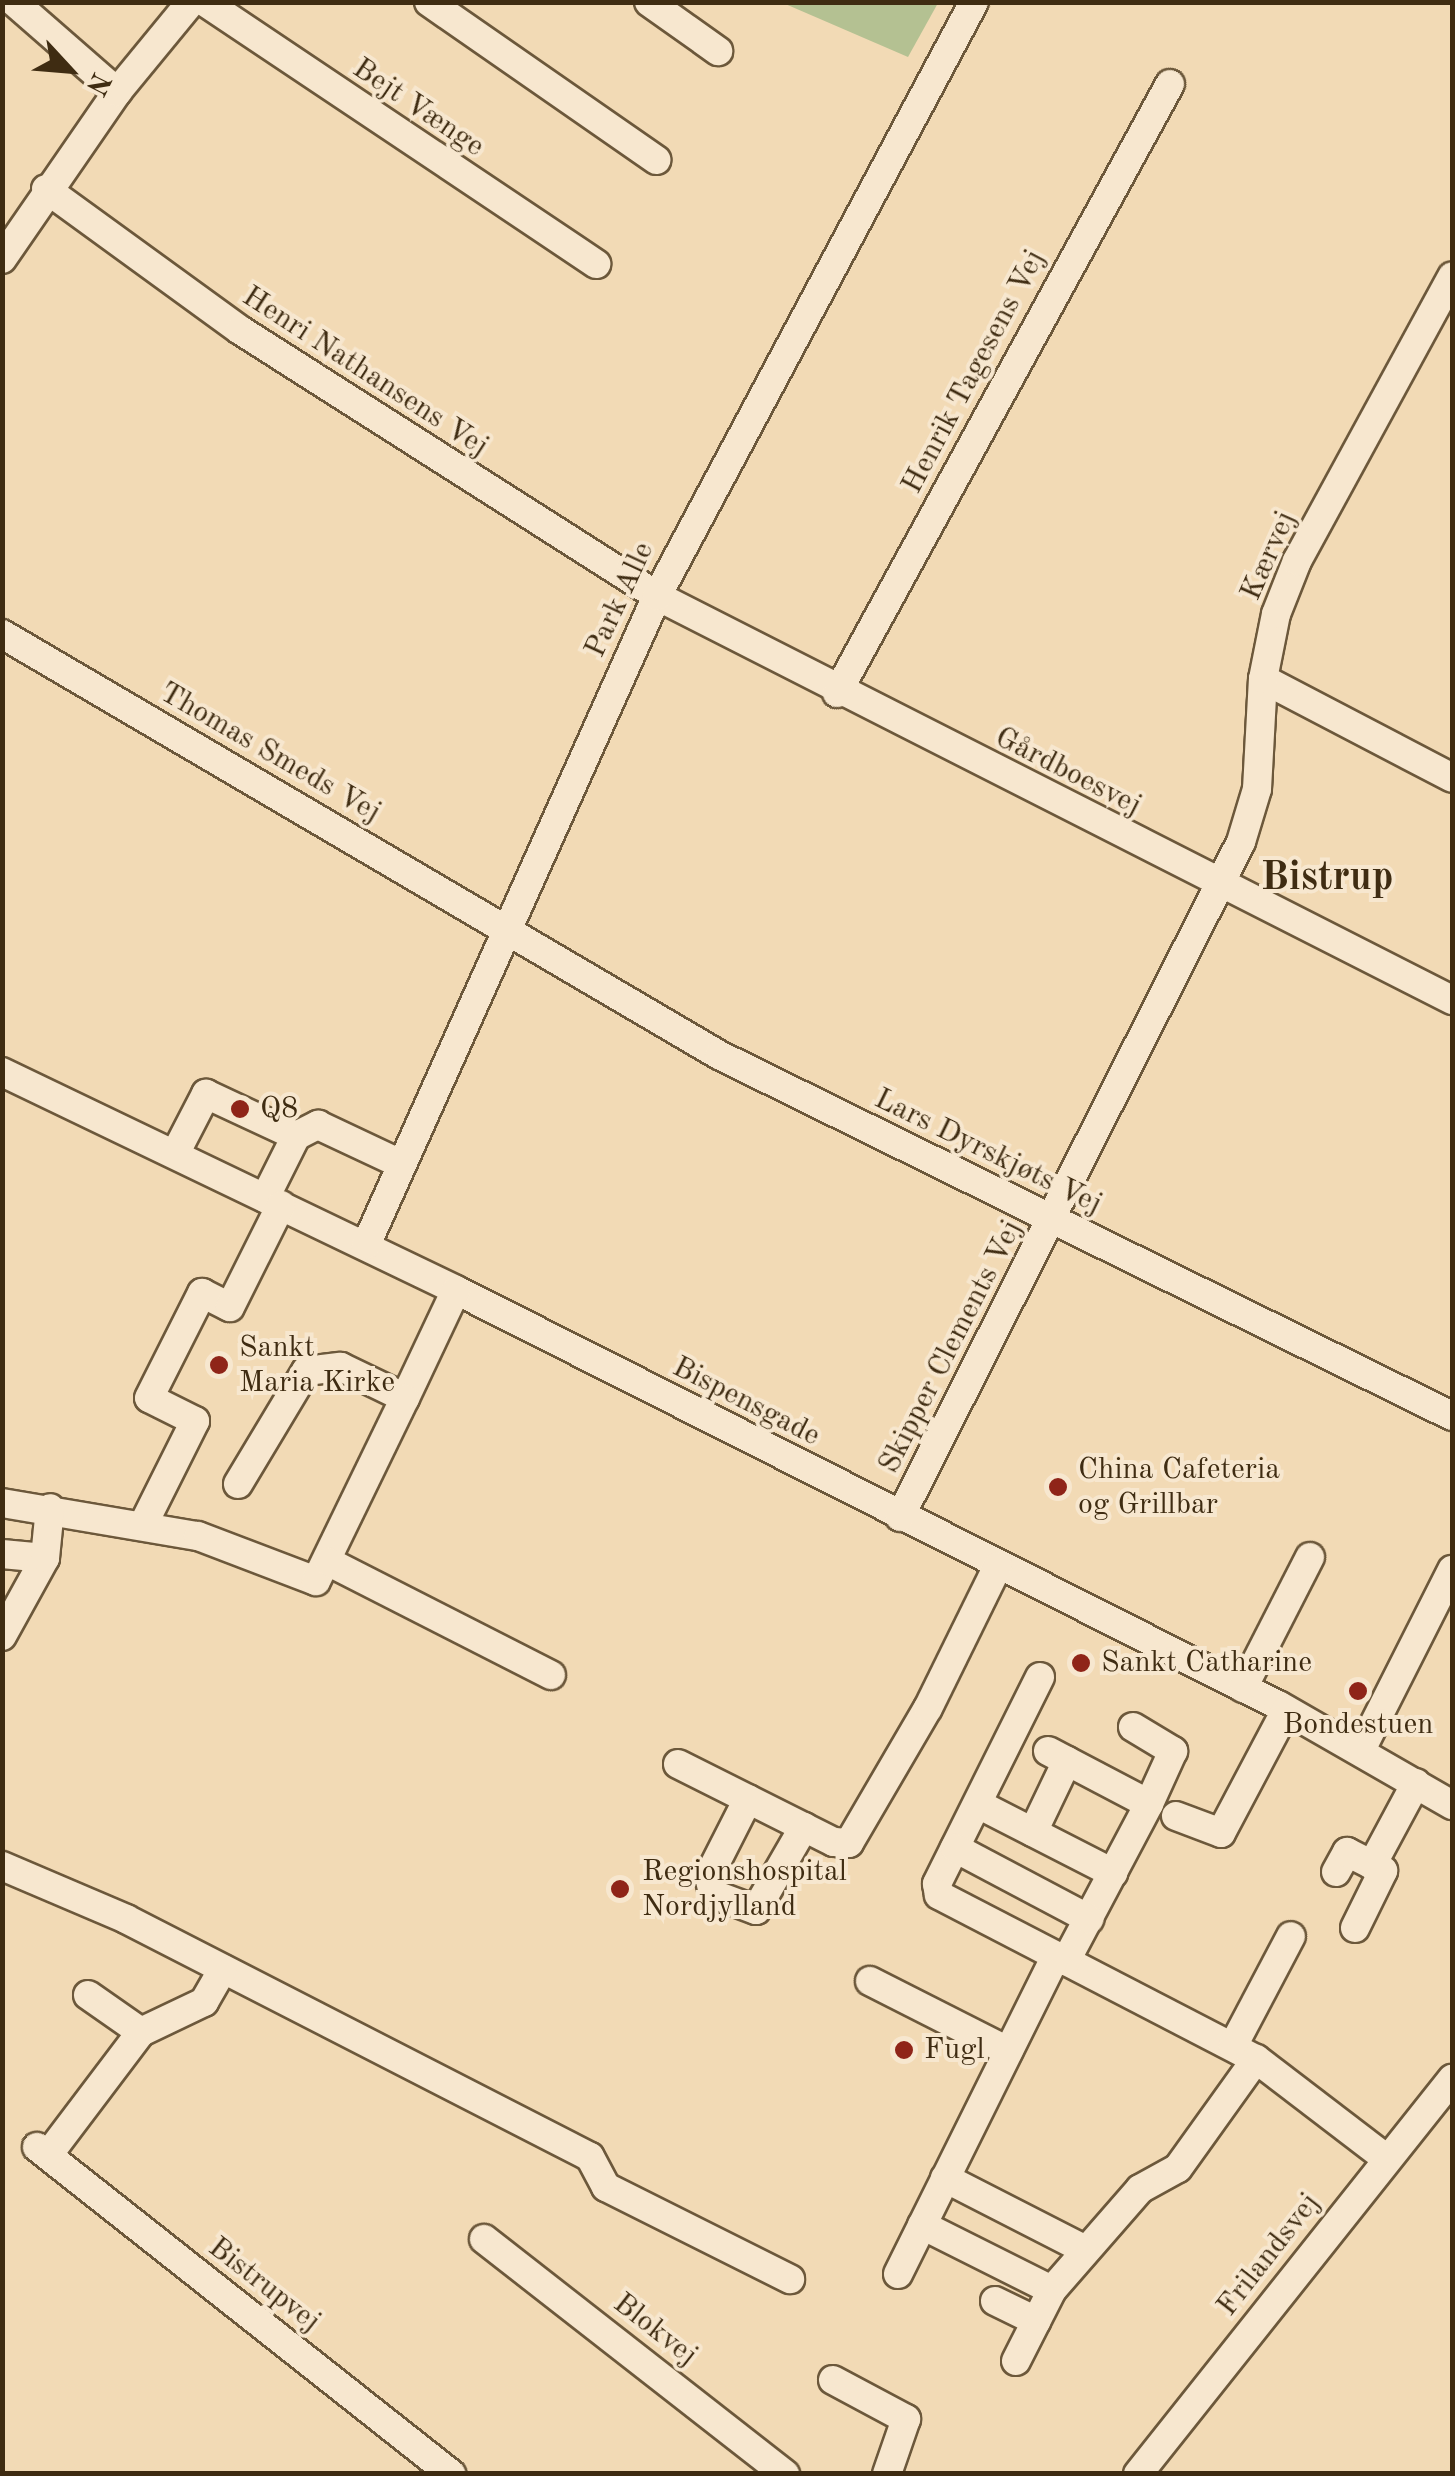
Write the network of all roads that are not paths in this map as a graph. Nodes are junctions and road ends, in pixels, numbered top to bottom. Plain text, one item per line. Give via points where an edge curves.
1 (14, 2) edge
2 (191, 2) edge
3 (206, 2) edge
4 (430, 2) edge
5 (649, 2) edge
6 (974, 2) edge
7 (718, 50) dead end
8 (1170, 84) dead end
9 (117, 92) junction
10 (656, 160) dead end
11 (46, 189) junction
12 (2, 259) edge
13 (596, 264) dead end
14 (1452, 277) edge
15 (656, 596) junction
16 (2, 634) edge
17 (1263, 679) junction
18 (837, 693) junction
19 (1452, 778) edge
20 (1220, 884) junction
21 (504, 928) junction
22 (1452, 1000) edge
23 (2, 1072) edge
24 (296, 1136) junction
25 (174, 1154) junction
26 (401, 1164) junction
27 (273, 1201) junction
28 (1052, 1220) junction
29 (366, 1245) junction
30 (456, 1290) junction
31 (405, 1398) junction
32 (1452, 1416) edge
33 (238, 1484) dead end
34 (2, 1503) edge
35 (50, 1508) junction
36 (900, 1517) junction
37 (144, 1524) junction
38 (2, 1554) edge
39 (45, 1558) junction
40 (1310, 1558) dead end
41 (329, 1562) junction
42 (998, 1566) junction
43 (1452, 1570) edge
44 (1445, 1604) edge
45 (2, 1636) edge
46 (551, 1676) dead end
47 (1040, 1678) dead end
48 (1244, 1688) junction
49 (1286, 1710) junction
50 (1133, 1726) dead end
51 (1361, 1750) junction
52 (678, 1764) dead end
53 (1416, 1783) junction
54 (748, 1799) junction
55 (978, 1804) junction
56 (1150, 1804) junction
57 (1452, 1805) edge
58 (1176, 1816) dead end
59 (804, 1827) junction
60 (1032, 1832) junction
61 (955, 1848) junction
62 (2, 1866) edge
63 (1372, 1866) junction
64 (1336, 1872) dead end
65 (1113, 1873) junction
66 (1089, 1918) junction
67 (1355, 1928) dead end
68 (1291, 1936) dead end
69 (1061, 1958) junction
70 (223, 1969) junction
71 (870, 1981) dead end
72 (88, 1995) dead end
73 (141, 2032) junction
74 (1008, 2051) junction
75 (1245, 2053) junction
76 (1452, 2079) edge
77 (1387, 2159) junction
78 (945, 2178) junction
79 (922, 2224) junction
80 (484, 2239) dead end
81 (1086, 2250) junction
82 (898, 2274) dead end
83 (790, 2279) dead end
84 (1052, 2290) junction
85 (995, 2302) dead end
86 (1036, 2321) junction
87 (1016, 2361) dead end
88 (833, 2380) dead end
89 (450, 2474) edge
90 (785, 2474) edge
91 (887, 2474) edge
92 (1138, 2474) edge

1 - 9 street
2 - 9 street
3 - 13 street, Bejt Vænge
4 - 10 street
5 - 7 street
6 - 15 street, Park Alle
8 - 18 street, Henrik Tagesens Vej
9 - 11 street
11 - 12 street
11 - 15 street, Henri Nathansens Vej via 240,330
14 - 17 street, Kærvej via 1298,561 1276,614
15 - 18 street, Gårdboesvej
15 - 21 street, Park Alle
16 - 21 street, Thomas Smeds Vej
17 - 19 street
17 - 20 street, Kærvej via 1257,789
18 - 20 street, Gårdboesvej
20 - 22 street, Gårdboesvej
20 - 28 street, Skipper Clements Vej
21 - 26 street, Park Alle
21 - 28 street, Lars Dyrskjøts Vej via 719,1055
23 - 25 street, Bispensgade
24 - 25 street via 206,1094
24 - 26 street via 318,1124
24 - 27 street
25 - 27 street, Bispensgade
26 - 29 street, Park Alle
27 - 29 street, Bispensgade
27 - 37 street via 230,1307 202,1293 149,1398 194,1421
28 - 32 street, Lars Dyrskjøts Vej
28 - 36 street, Skipper Clements Vej
29 - 30 street, Bispensgade
30 - 31 street
30 - 36 street, Bispensgade
31 - 33 street via 341,1367 306,1372
31 - 41 street
34 - 35 street
35 - 37 street
35 - 39 street
36 - 42 street, Bispensgade
37 - 41 street via 217,1543 308,1582 322,1576
38 - 39 street
39 - 45 street
40 - 48 street
41 - 46 street
42 - 48 street, Bispensgade
42 - 59 street via 855,1839 834,1842
43 - 44 street
44 - 51 street
47 - 55 street
48 - 49 street, Bispensgade
49 - 51 street, Bispensgade
49 - 58 street via 1221,1833
50 - 56 street via 1173,1751
51 - 53 street, Bispensgade
52 - 54 street
53 - 57 street, Bispensgade
53 - 63 street
54 - 59 street
54 - 59 street via 709,1876 713,1894 756,1910
55 - 60 street
55 - 61 street
56 - 60 street via 1057,1756
56 - 65 street
60 - 65 street
61 - 66 street
61 - 69 street via 938,1895
62 - 70 street
63 - 64 street via 1347,1852
63 - 67 street via 1383,1870
65 - 66 street
66 - 69 street
68 - 75 street
69 - 74 street
69 - 75 street
70 - 73 street via 204,2002
70 - 83 street via 590,2157 606,2187
71 - 74 street
72 - 73 street
73 - 89 street, Bistrupvej via 42,2151
74 - 78 street
75 - 77 street
75 - 81 street via 1178,2168 1140,2189
76 - 77 street, Frilandsvej
77 - 92 street, Frilandsvej
78 - 79 street
78 - 81 street
79 - 82 street
79 - 84 street
80 - 90 street, Blokvej
81 - 84 street
84 - 86 street
85 - 86 street
86 - 87 street
88 - 91 street via 906,2419

